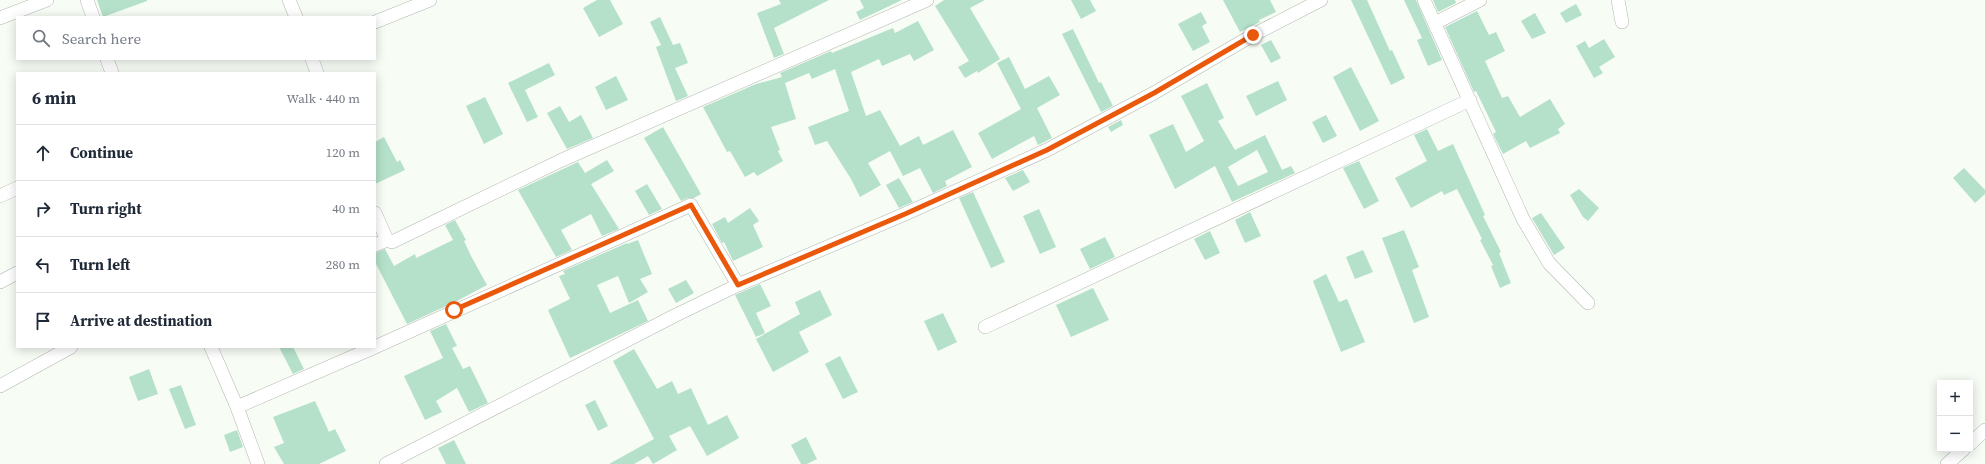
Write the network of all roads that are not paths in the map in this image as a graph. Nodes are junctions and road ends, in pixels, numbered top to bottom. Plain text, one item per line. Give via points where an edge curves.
1 (47, 0) edge
2 (87, 0) edge
3 (289, 0) edge
4 (430, 0) edge
5 (927, 0) edge
6 (1321, 0) edge
7 (1424, 0) edge
8 (1480, 0) edge
9 (1618, 0) edge
10 (93, 16) edge
11 (296, 16) edge
12 (0, 18) edge
13 (376, 22) edge
14 (1622, 22) dead end
15 (1435, 23) junction
16 (107, 60) edge
17 (312, 60) edge
18 (112, 72) edge
19 (317, 72) edge
20 (1470, 100) junction
21 (16, 188) edge
22 (0, 196) edge
23 (376, 218) edge
24 (381, 242) edge
25 (16, 274) edge
26 (0, 282) edge
27 (738, 285) junction
28 (1588, 303) dead end
29 (985, 327) dead end
30 (376, 347) edge
31 (69, 348) edge
32 (211, 348) edge
33 (373, 348) edge
34 (0, 386) edge
35 (237, 407) junction
36 (1985, 430) edge
37 (1973, 441) edge
38 (1961, 452) edge
39 (258, 464) edge
40 (386, 464) edge
41 (1948, 464) edge

1 - 12 street
2 - 10 street
3 - 11 street
4 - 13 street
5 - 24 street via 562,160 392,242
6 - 27 street via 1047,150
7 - 15 street
8 - 15 street
9 - 14 street
15 - 20 street
16 - 18 street
17 - 19 street
20 - 28 street via 1523,219 1549,263
20 - 29 street
21 - 22 street
23 - 24 street
25 - 26 street
27 - 30 street via 691,205
27 - 40 street
31 - 34 street
32 - 35 street
33 - 35 street
35 - 39 street
36 - 37 street
38 - 41 street

